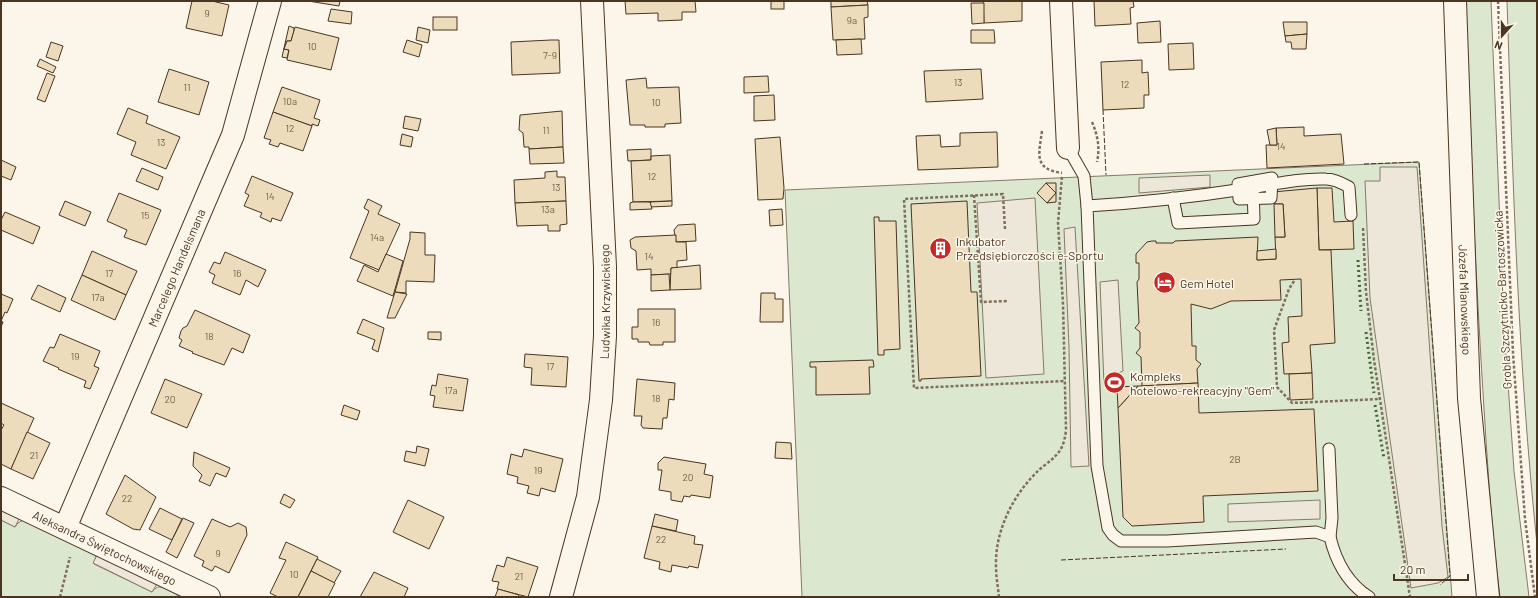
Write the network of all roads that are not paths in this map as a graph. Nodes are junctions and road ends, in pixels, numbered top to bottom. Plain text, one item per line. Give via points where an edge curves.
1 (270, 1) edge
2 (592, 1) edge
3 (1060, 1) edge
4 (1455, 1) edge
5 (1068, 148) joint
6 (1272, 184) junction
7 (1238, 190) junction
8 (1254, 193) junction
9 (1173, 198) junction
10 (1086, 206) junction
11 (1351, 215) road end
12 (1329, 449) dead end
13 (1, 498) edge
14 (71, 531) junction
15 (1330, 537) junction
16 (209, 597) edge
17 (561, 597) edge
18 (1369, 597) edge
19 (1488, 597) edge

1 - 14 street, Marcelego Handelsmana via 233,135
2 - 17 street, Ludwika Krzywickiego via 605,268 602,400 588,497
3 - 5 street
4 - 19 street, Józefa Mianowskiego via 1469,398
5 - 10 lane via 1084,176
6 - 7 lane via 1272,178 1238,184
6 - 8 lane
6 - 11 lane via 1292,180 1328,179 1342,183 1349,187
7 - 8 lane
7 - 9 lane
8 - 9 lane via 1254,219 1178,223
9 - 10 lane
10 - 15 lane via 1097,466 1110,530 1121,541 1167,541 1297,532 1316,532
12 - 15 lane via 1332,518
13 - 14 street, Aleksandra Świętochowskiego
14 - 16 street, Aleksandra Świętochowskiego
15 - 18 lane via 1340,566 1351,583

